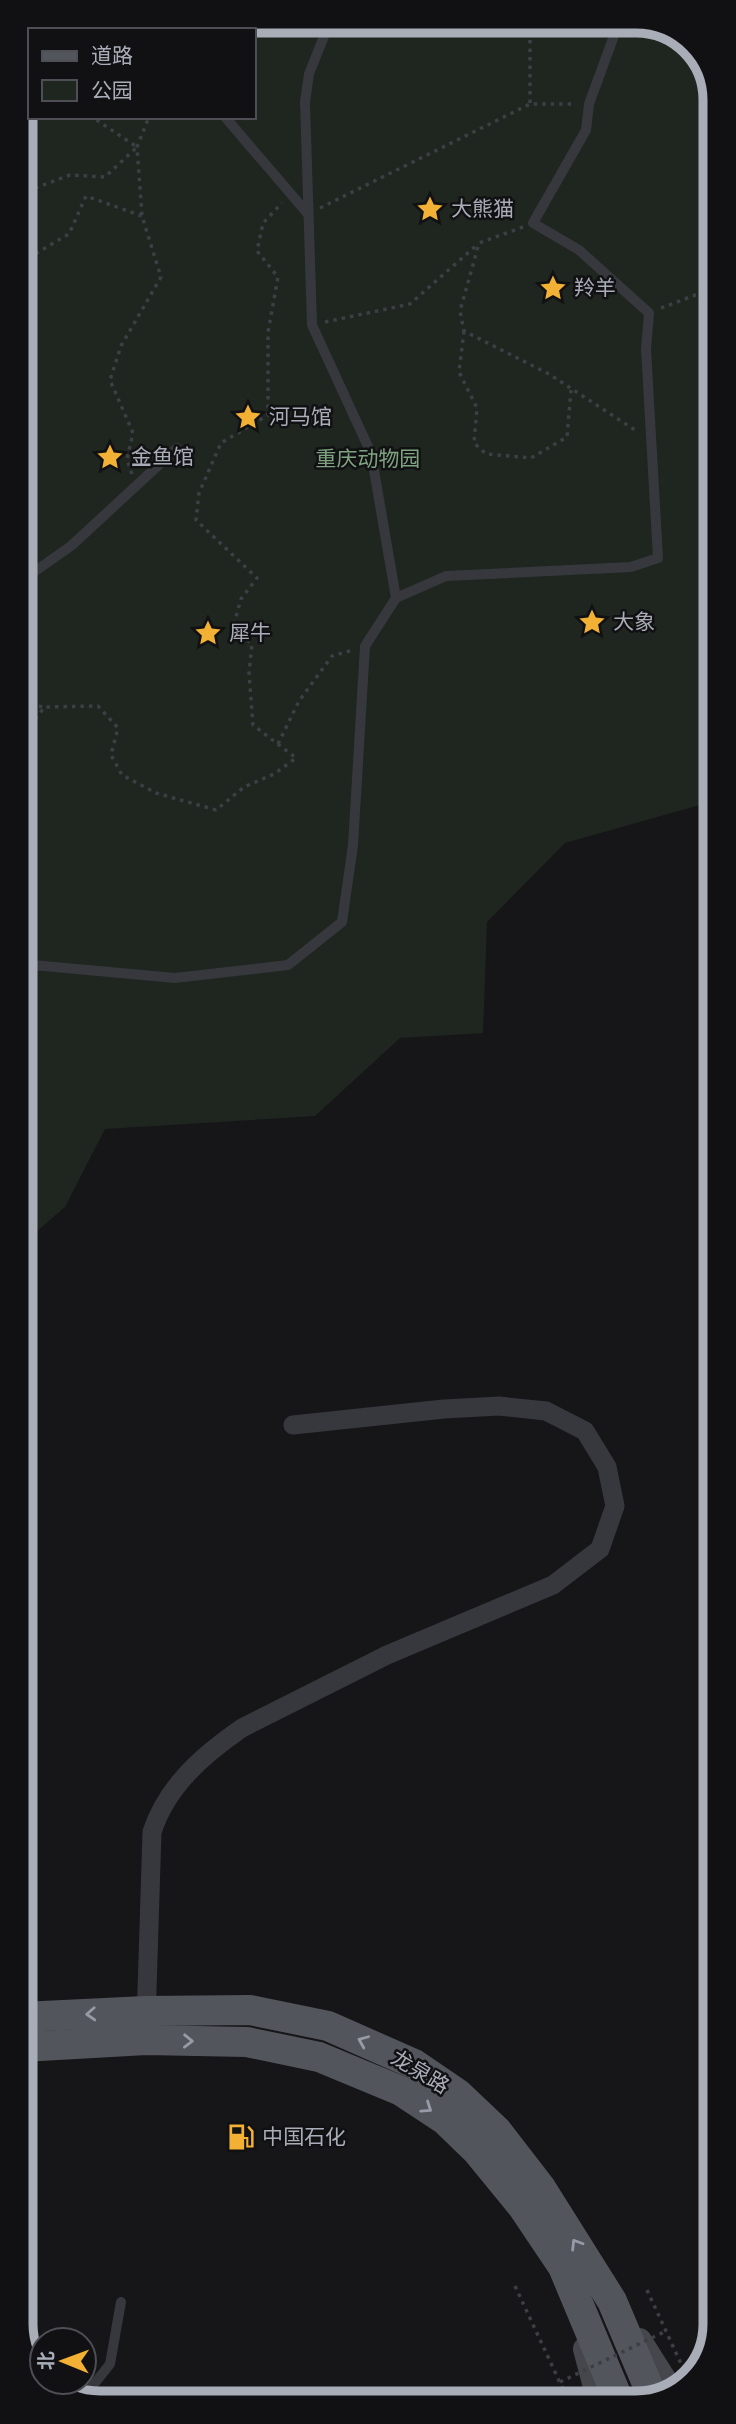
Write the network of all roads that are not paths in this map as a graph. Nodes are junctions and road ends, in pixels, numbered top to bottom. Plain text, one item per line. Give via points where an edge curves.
1 (325, 33) edge
2 (615, 33) edge
3 (227, 119) edge
4 (308, 215) junction
5 (177, 448) dead end
6 (33, 573) edge
7 (396, 598) junction
8 (33, 965) edge
9 (293, 1424) dead end
10 (33, 2018) edge
11 (146, 2026) junction
12 (33, 2045) edge
13 (563, 2267) junction
14 (612, 2301) junction
15 (121, 2302) dead end
16 (98, 2379) edge
17 (666, 2383) edge
18 (649, 2389) edge
19 (597, 2391) edge
20 (614, 2391) edge

1 - 4 lane via 309,74 305,102
2 - 7 lane via 589,104 586,130 533,223 579,250 649,313 646,349 658,558 631,567 446,576
3 - 4 lane
4 - 7 lane via 312,325 371,453
5 - 6 lane via 71,546
7 - 8 lane via 365,646 353,845 342,922 288,965 175,978
9 - 11 street via 499,1406 546,1411 585,1431 607,1467 615,1506 600,1549 553,1585 387,1655 242,1728 183,1778 159,1811 152,1832
11 -> 10 main road, 龙泉路
11 - 12 main road, 龙泉路
11 -> 13 main road, 龙泉路 via 319,2057 401,2091 444,2120 477,2151
14 -> 11 main road, 龙泉路 via 541,2188 497,2131 458,2094 414,2064 328,2026 250,2010
13 - 19 street
13 - 20 main road, 龙泉路
14 - 17 street
14 - 18 main road, 龙泉路
15 - 16 lane via 110,2364

